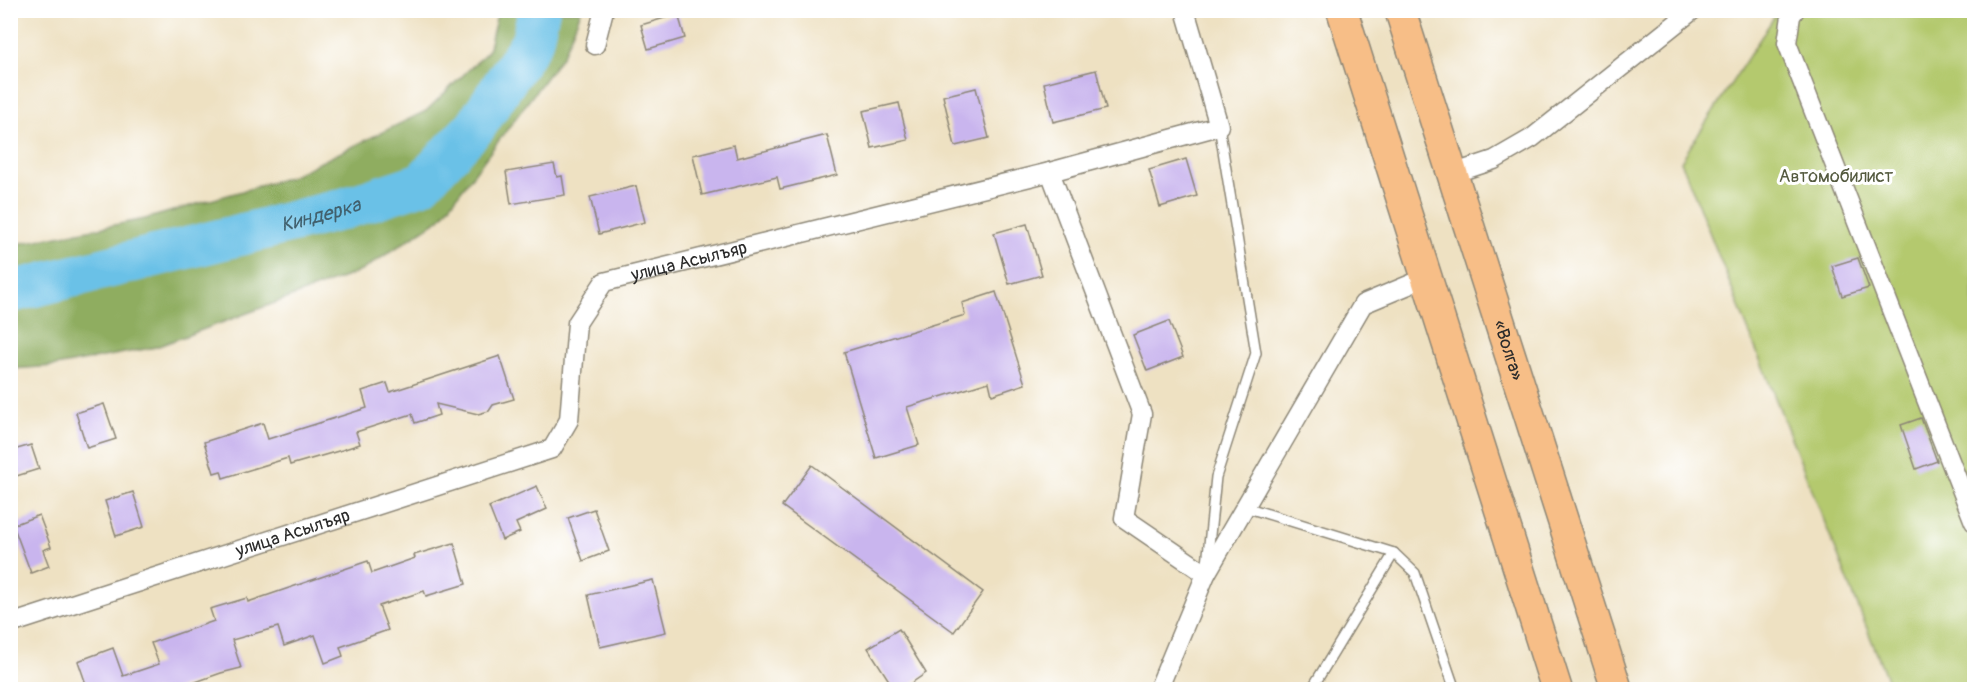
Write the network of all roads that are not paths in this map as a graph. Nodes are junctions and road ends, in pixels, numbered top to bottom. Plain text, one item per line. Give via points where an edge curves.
1 (604, 10) edge
2 (1185, 10) edge
3 (1342, 10) edge
4 (1400, 10) edge
5 (1693, 10) edge
6 (1795, 10) edge
7 (595, 45) dead end
8 (1219, 126) junction
9 (1050, 172) junction
10 (1452, 174) junction
11 (1428, 277) junction
12 (1245, 507) junction
13 (1974, 522) edge
14 (1394, 553) junction
15 (1206, 574) junction
16 (10, 624) edge
17 (1158, 690) edge
18 (1311, 690) edge
19 (1455, 690) edge
20 (1557, 690) edge
21 (1617, 690) edge

1 - 7 street
2 - 8 street
3 - 11 highway
4 - 10 highway, «Волга»
5 - 10 street via 1532,138 1494,160
6 - 13 street via 1787,43
8 - 9 street, улица Асылъяр
8 - 15 lane via 1256,353 1216,477
9 - 15 street via 1142,414 1124,518
9 - 16 street, улица Асылъяр via 604,282 577,323 569,420 552,449
10 - 21 highway, «Волга»
11 - 12 street via 1363,304
11 - 20 highway
12 - 14 lane
12 - 15 street
14 - 18 lane
14 - 19 lane via 1415,573
15 - 17 street

